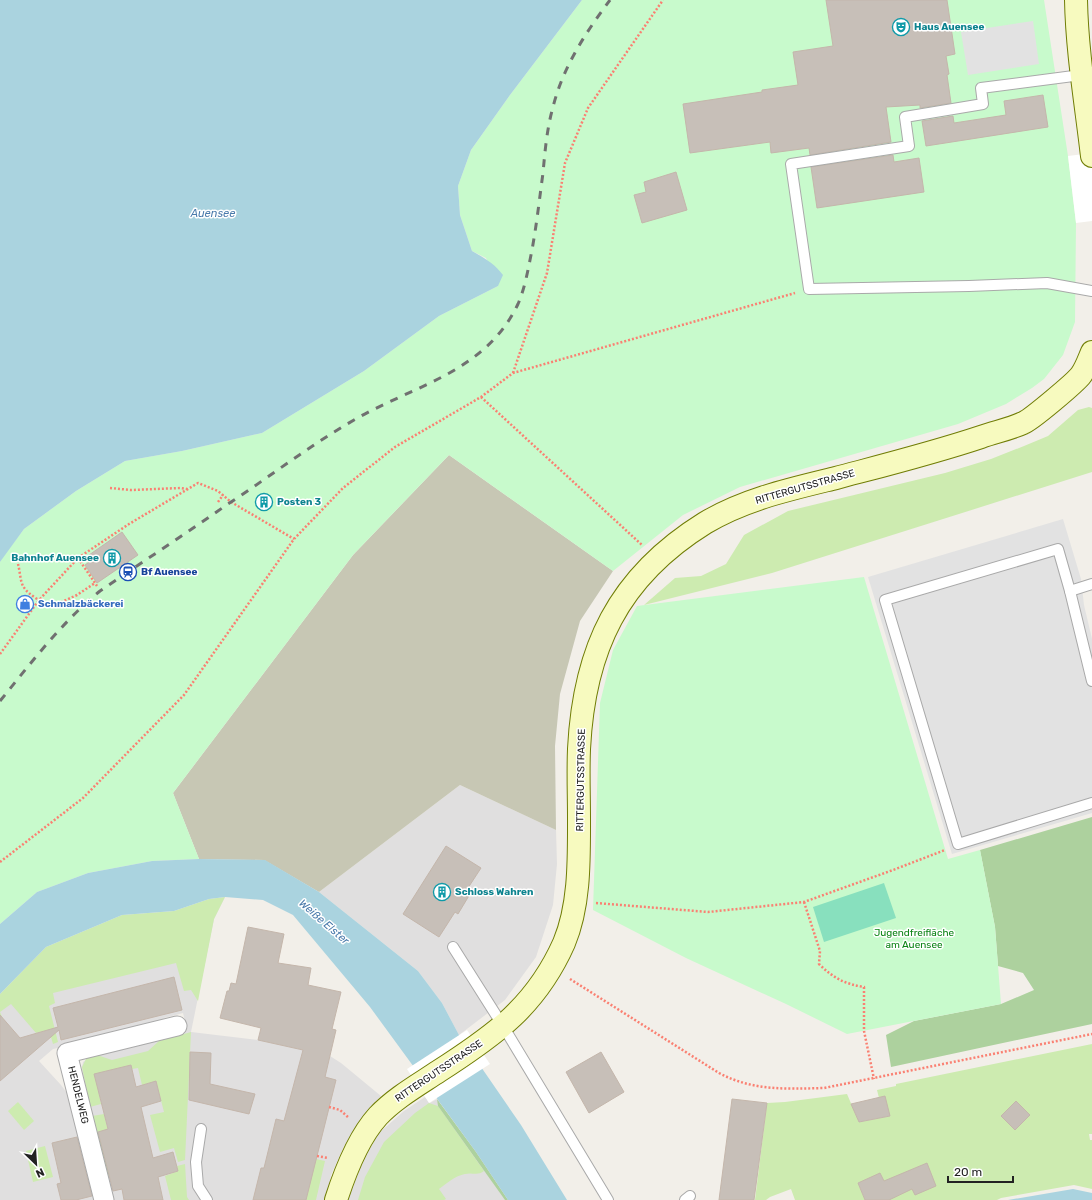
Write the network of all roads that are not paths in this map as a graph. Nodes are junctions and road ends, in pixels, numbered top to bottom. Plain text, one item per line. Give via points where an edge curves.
1 (1076, 0) edge
2 (1086, 83) edge
3 (1092, 155) edge
4 (1092, 291) edge
5 (1092, 352) edge
6 (1086, 379) edge
7 (1092, 584) edge
8 (1070, 591) junction
9 (1092, 681) edge
10 (1092, 803) edge
11 (453, 947) dead end
12 (177, 1026) dead end
13 (503, 1026) junction
14 (201, 1129) dead end
15 (104, 1200) edge
16 (207, 1200) edge
17 (336, 1200) edge
18 (608, 1200) edge

1 - 2 main road
2 - 3 main road
2 - 4 lane via 981,88 983,104 905,117 909,146 791,164 809,289 1047,283
5 - 6 main road
6 - 13 main road, RITTERGUTSSTRASSE via 1025,422 932,453 775,493 742,505 710,520 681,538 657,558 631,586 612,616 596,654 586,694 579,748 579,872 566,938 552,968 534,995
7 - 8 lane
8 - 9 lane
8 - 10 lane via 1058,549 885,600 958,844
11 - 13 lane
12 - 15 street, HENDELWEG via 67,1053
13 - 17 main road, RITTERGUTSSTRASSE via 478,1046 394,1101 380,1114 360,1143
13 - 18 lane
14 - 16 lane via 196,1162 198,1186

